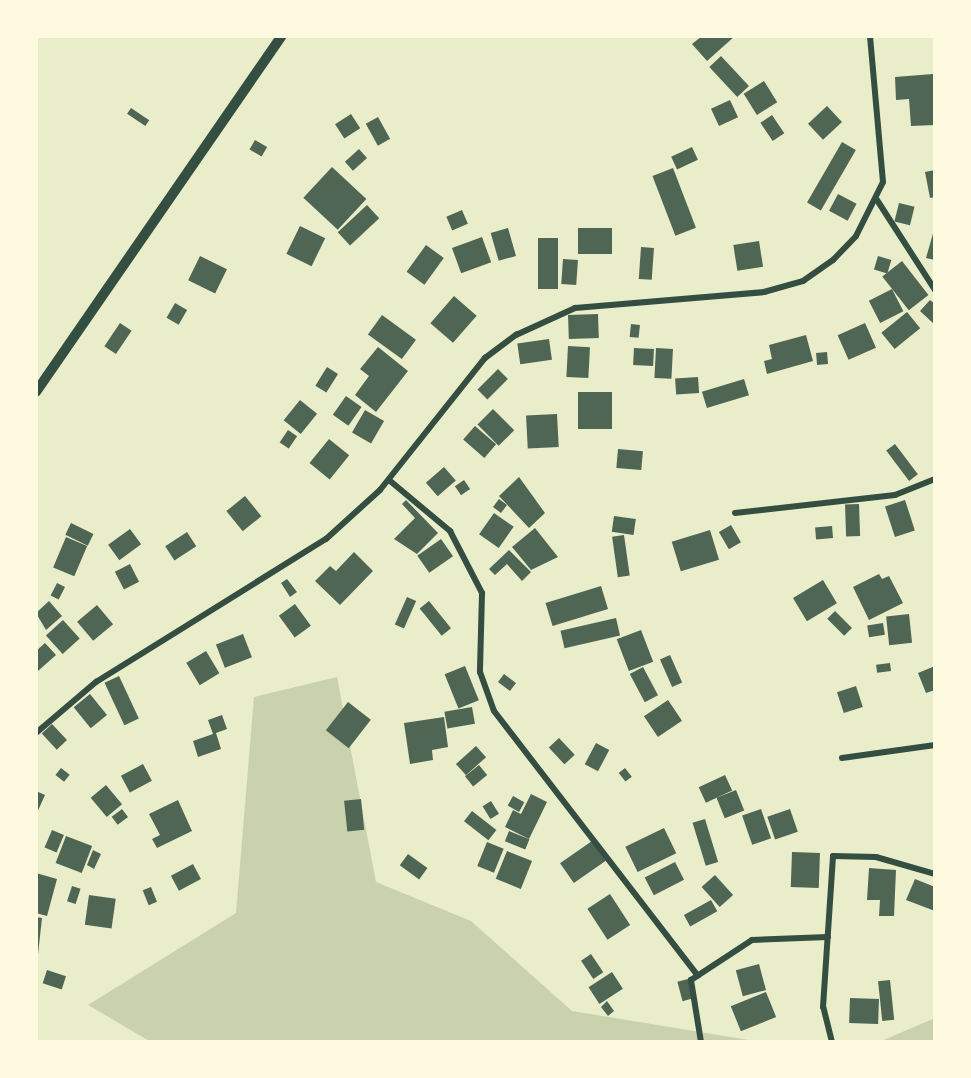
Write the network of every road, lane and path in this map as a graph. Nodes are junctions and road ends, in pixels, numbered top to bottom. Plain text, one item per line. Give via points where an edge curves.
1 (282, 36) edge
2 (870, 36) edge
3 (877, 200) junction
4 (935, 290) edge
5 (36, 392) edge
6 (935, 479) edge
7 (389, 480) junction
8 (735, 513) dead end
9 (36, 733) edge
10 (935, 745) edge
11 (842, 758) dead end
12 (935, 874) edge
13 (828, 937) junction
14 (698, 976) junction
15 (701, 1042) edge
16 (832, 1042) edge

1 - 5 highway
2 - 3 street via 885,158
3 - 4 street
3 - 7 street via 856,236 803,281 764,292 575,308 516,335 485,358
6 - 8 street via 895,495
7 - 9 street via 326,539 96,682
7 - 14 street via 450,531 482,593 480,672 494,711
10 - 11 street
12 - 13 street via 876,857 833,856
13 - 14 street via 752,940
13 - 16 street via 823,1007
14 - 15 street via 691,980

